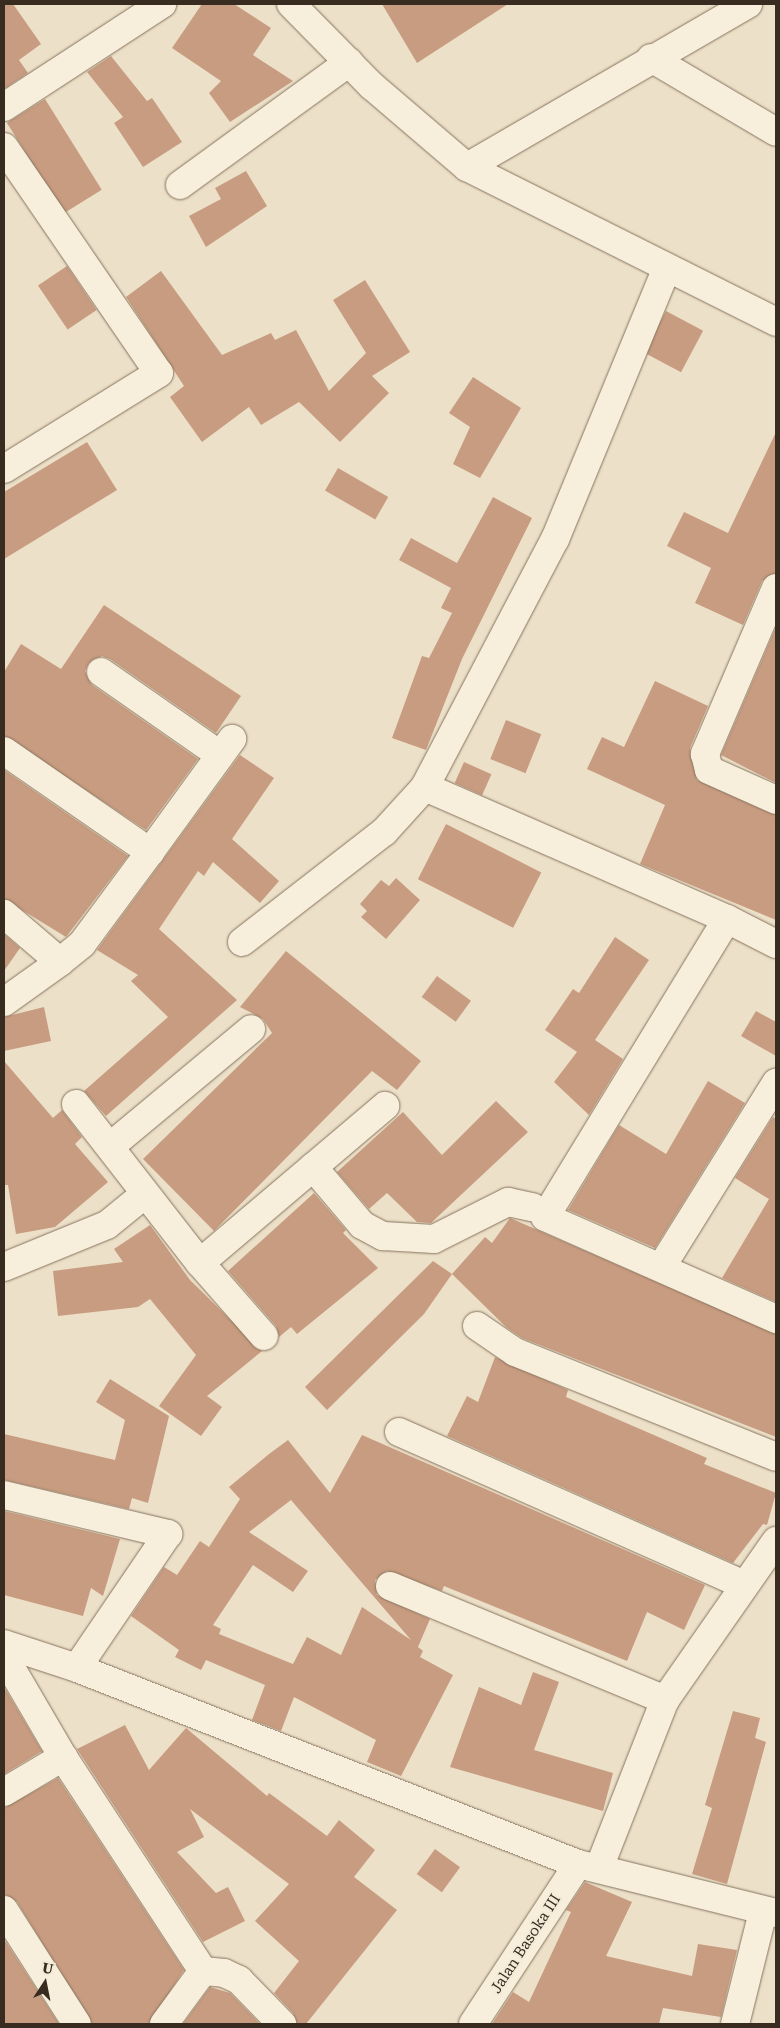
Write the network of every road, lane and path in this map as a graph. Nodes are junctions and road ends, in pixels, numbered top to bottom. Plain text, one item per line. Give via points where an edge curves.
1 (162, 4) edge
2 (291, 4) edge
3 (748, 4) edge
4 (650, 58) junction
5 (349, 62) junction
6 (4, 107) edge
7 (776, 132) edge
8 (4, 147) edge
9 (467, 167) junction
10 (180, 185) dead end
11 (666, 270) junction
12 (776, 322) edge
13 (4, 468) edge
14 (776, 588) edge
15 (101, 672) dead end
16 (4, 752) edge
17 (426, 787) junction
18 (776, 800) edge
19 (150, 852) junction
20 (4, 914) edge
21 (727, 919) junction
22 (242, 942) dead end
23 (776, 944) edge
24 (60, 962) junction
25 (4, 1002) edge
26 (250, 1029) dead end
27 (776, 1083) edge
28 (76, 1104) dead end
29 (385, 1106) dead end
30 (112, 1144) junction
31 (313, 1167) junction
32 (145, 1194) junction
33 (532, 1207) dead end
34 (200, 1263) junction
35 (662, 1266) junction
36 (4, 1267) edge
37 (776, 1317) edge
38 (477, 1326) dead end
39 (264, 1336) dead end
40 (399, 1432) dead end
41 (776, 1457) edge
42 (4, 1496) edge
43 (776, 1542) edge
44 (390, 1586) dead end
45 (745, 1586) junction
46 (4, 1644) edge
47 (4, 1656) edge
48 (77, 1668) junction
49 (664, 1700) junction
50 (63, 1757) junction
51 (4, 1792) edge
52 (588, 1866) junction
53 (4, 1910) edge
54 (770, 1912) edge
55 (203, 1972) junction
56 (77, 2024) edge
57 (164, 2024) edge
58 (282, 2024) edge
59 (473, 2024) edge
60 (735, 2024) edge

1 - 6 street
2 - 5 street
3 - 4 street
4 - 7 street
4 - 9 street
5 - 9 street
5 - 10 street
8 - 13 street via 159,373
9 - 11 street
11 - 12 street
11 - 17 street via 555,539
14 - 18 street via 705,754 710,770
15 - 19 street via 226,747
16 - 19 street
17 - 21 street
17 - 22 street via 384,832
19 - 24 street via 82,944
20 - 24 street
21 - 23 street
21 - 35 street via 545,1217
24 - 25 street
26 - 30 street
27 - 35 street
28 - 30 street
29 - 31 street
30 - 32 street
31 - 33 street via 362,1224 383,1236 434,1239 508,1202
31 - 34 street
32 - 34 street
32 - 36 street via 107,1225
34 - 39 street
35 - 37 street
38 - 41 street via 515,1352
40 - 45 street
42 - 48 street via 168,1534
43 - 45 street, Jalan Basoka III
44 - 49 street
45 - 49 street, Jalan Basoka III
46 - 48 street
47 - 50 street
48 - 52 street
49 - 52 street, Jalan Basoka III
50 - 51 street
50 - 55 street
52 - 54 street
52 - 59 street, Jalan Basoka III
53 - 56 street
54 - 60 street
55 - 57 street
55 - 58 street via 224,1973 239,1980

